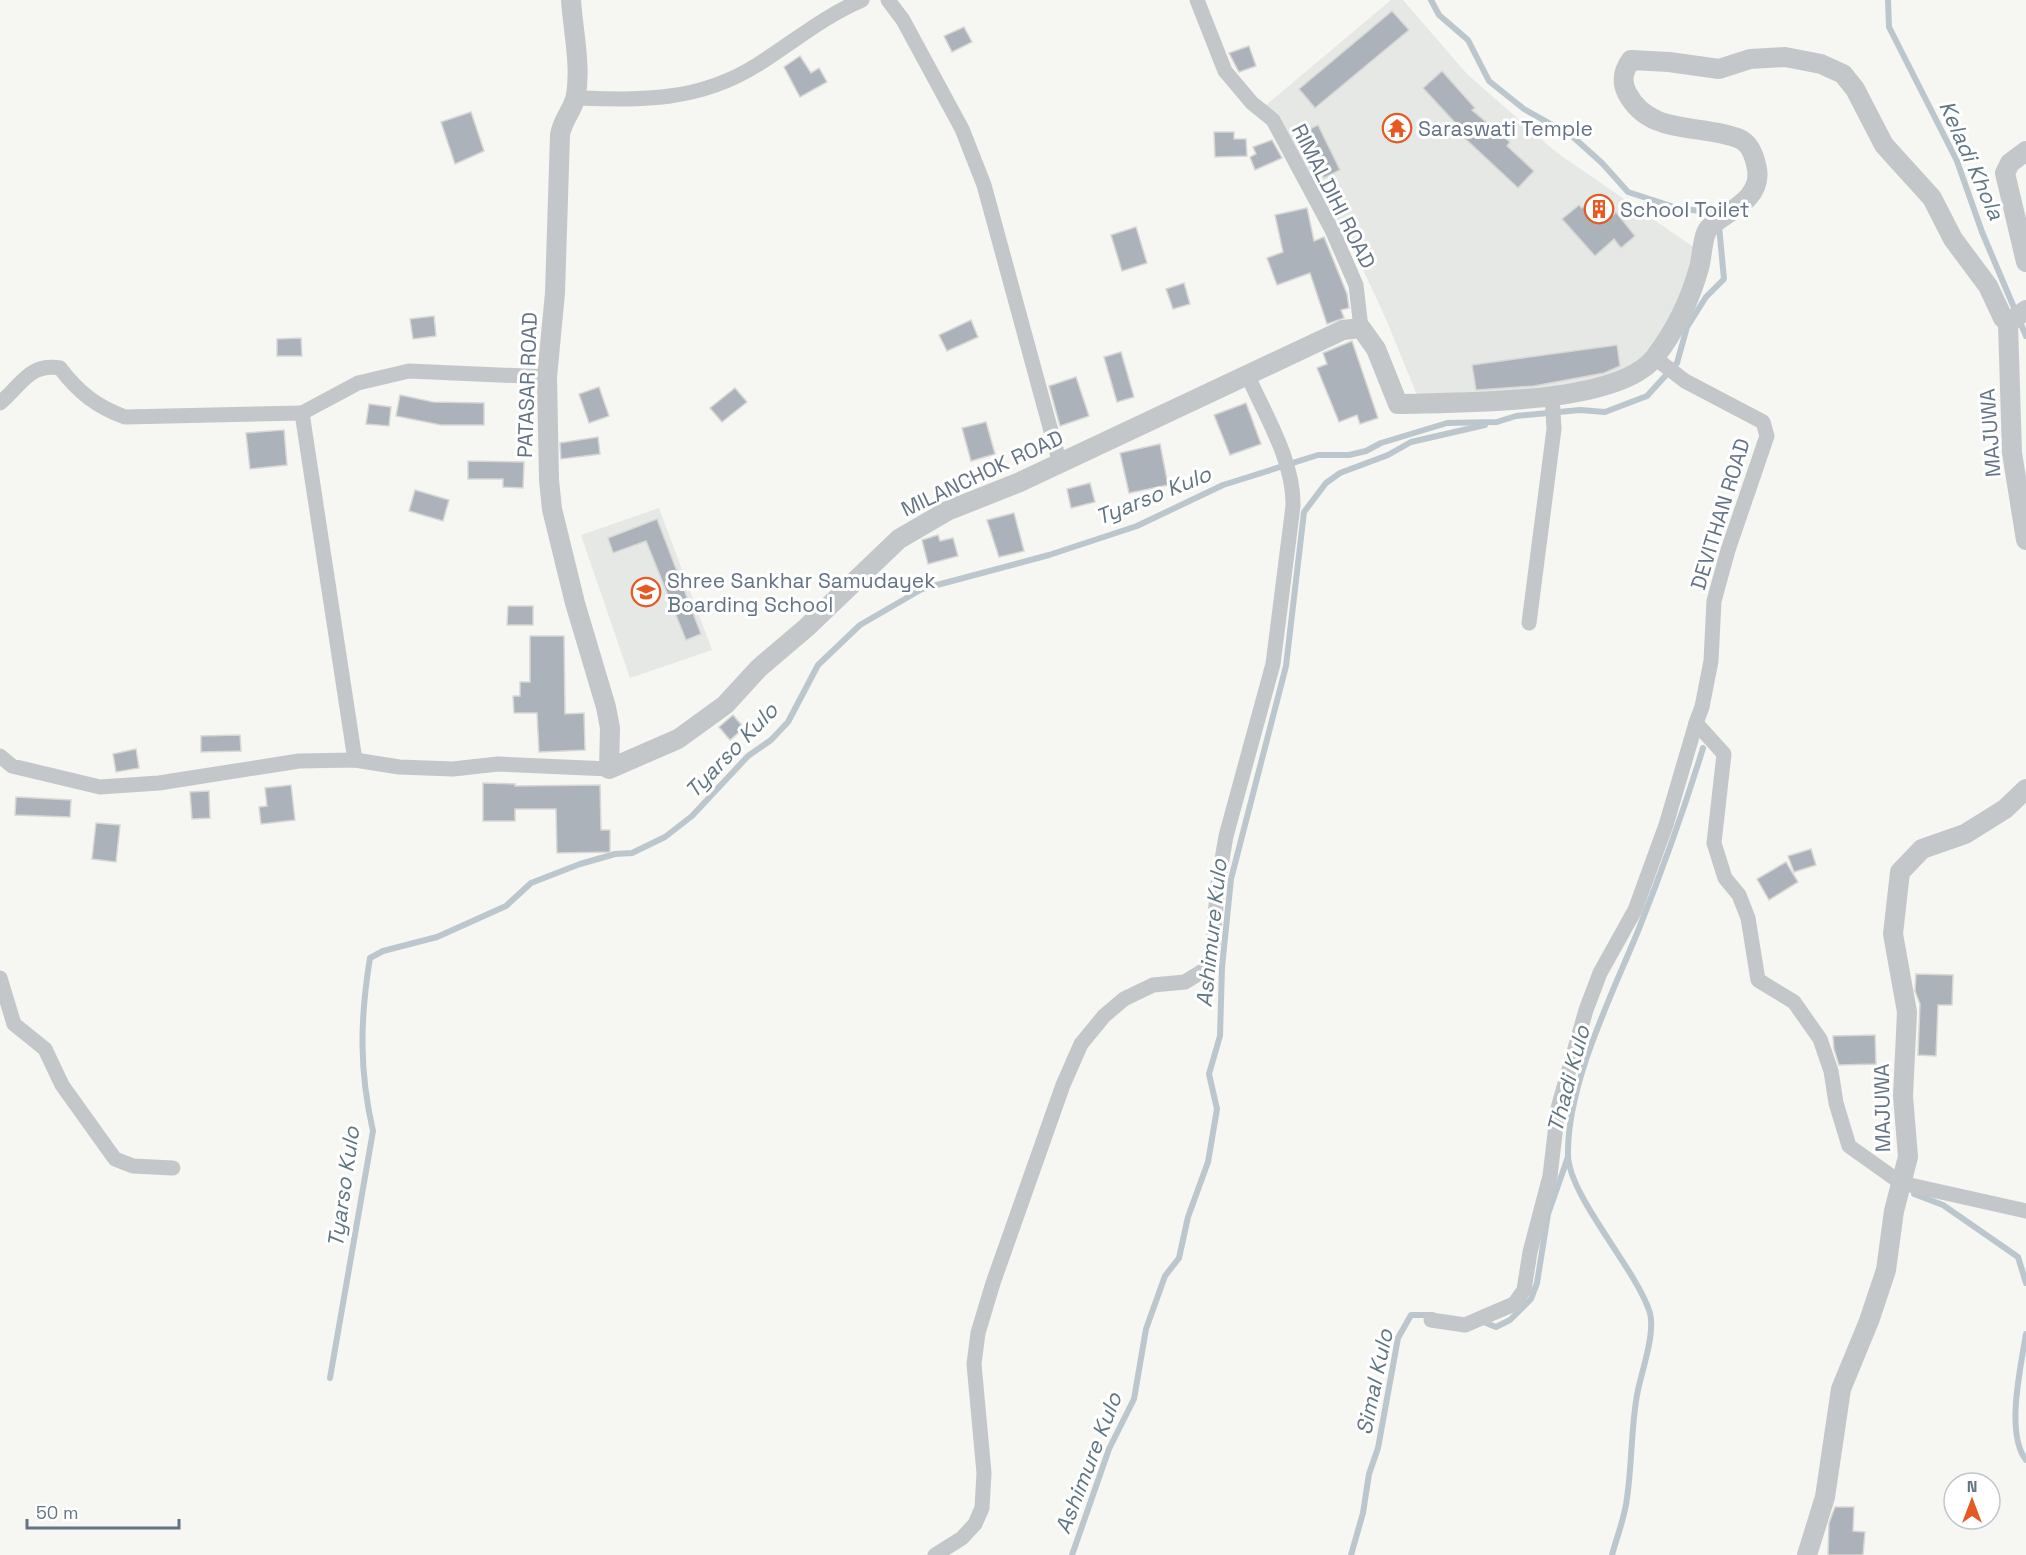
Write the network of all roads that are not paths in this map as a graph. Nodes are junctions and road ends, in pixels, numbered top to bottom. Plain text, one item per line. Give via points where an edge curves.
1 (571, 0) edge
2 (862, 0) edge
3 (888, 0) edge
4 (1197, 0) edge
5 (576, 98) junction
6 (2026, 151) edge
7 (2026, 262) edge
8 (2026, 310) edge
9 (2008, 323) junction
10 (1361, 328) junction
11 (1659, 362) junction
12 (1247, 374) junction
13 (547, 377) junction
14 (1552, 396) junction
15 (0, 403) edge
16 (302, 413) junction
17 (1060, 464) junction
18 (2026, 540) edge
19 (1529, 623) dead end
20 (1698, 726) junction
21 (0, 756) edge
22 (355, 760) junction
23 (609, 769) junction
24 (2026, 789) edge
25 (0, 978) edge
26 (173, 1168) dead end
27 (1901, 1183) junction
28 (2026, 1211) edge
29 (1431, 1320) dead end
30 (934, 1555) edge
31 (1807, 1555) edge

1 - 5 street, PATASAR ROAD
2 - 5 street via 843,8 754,66 703,91 652,100
3 - 17 street via 903,20 962,129 980,176
4 - 10 street, RIMALDIHI ROAD via 1225,71 1252,103 1273,120 1332,230 1356,285
5 - 13 street, PATASAR ROAD via 561,135 556,283
6 - 7 street via 2010,163 2005,173
8 - 9 street
9 - 11 street via 1988,286 1953,239 1932,198 1884,146 1855,89 1843,74 1821,64 1785,57 1750,59 1719,69 1631,60 1623,85 1631,101 1653,121 1742,140 1755,155 1758,175 1746,200 1706,232 1692,292
9 - 18 street, MAJUWA via 2012,453
10 - 12 street, MILANCHOK ROAD via 1343,330
10 - 14 street via 1376,349 1398,404
11 - 14 street via 1613,385
11 - 20 street, DEVITHAN ROAD via 1685,381 1763,422 1767,436 1714,601 1711,661
12 - 17 street, MILANCHOK ROAD
12 - 30 street via 1293,488 1272,664 1226,836 1212,952 1206,969 1185,982 1153,985 1124,999 1081,1044 1063,1085 978,1333 974,1364 984,1473 982,1508 963,1538
13 - 16 street via 409,371 358,383
13 - 23 street, PATASAR ROAD via 552,510 606,707
14 - 19 street via 1554,429
15 - 16 street via 33,370 45,366 60,368 74,386 102,409 125,417
16 - 22 street
17 - 23 street, MILANCHOK ROAD via 947,512 899,539 759,668 725,705 678,738
20 - 27 street via 1725,754 1714,843 1725,878 1739,895 1748,918 1758,980 1794,1002 1820,1039 1850,1146
20 - 29 street, DEVITHAN ROAD via 1635,910 1600,973 1586,1010 1558,1108 1550,1176 1524,1290 1514,1304 1465,1325
21 - 22 street via 12,766 100,787 159,783 299,761
22 - 23 street via 453,769 498,764
24 - 27 street, MAJUWA via 2005,809 1965,834 1922,849 1900,872 1893,934 1907,1012 1903,1096 1908,1157
25 - 26 street via 14,1024 45,1049 62,1085 115,1159 133,1166
27 - 28 street
27 - 31 street, MAJUWA via 1886,1270 1840,1389 1825,1497

